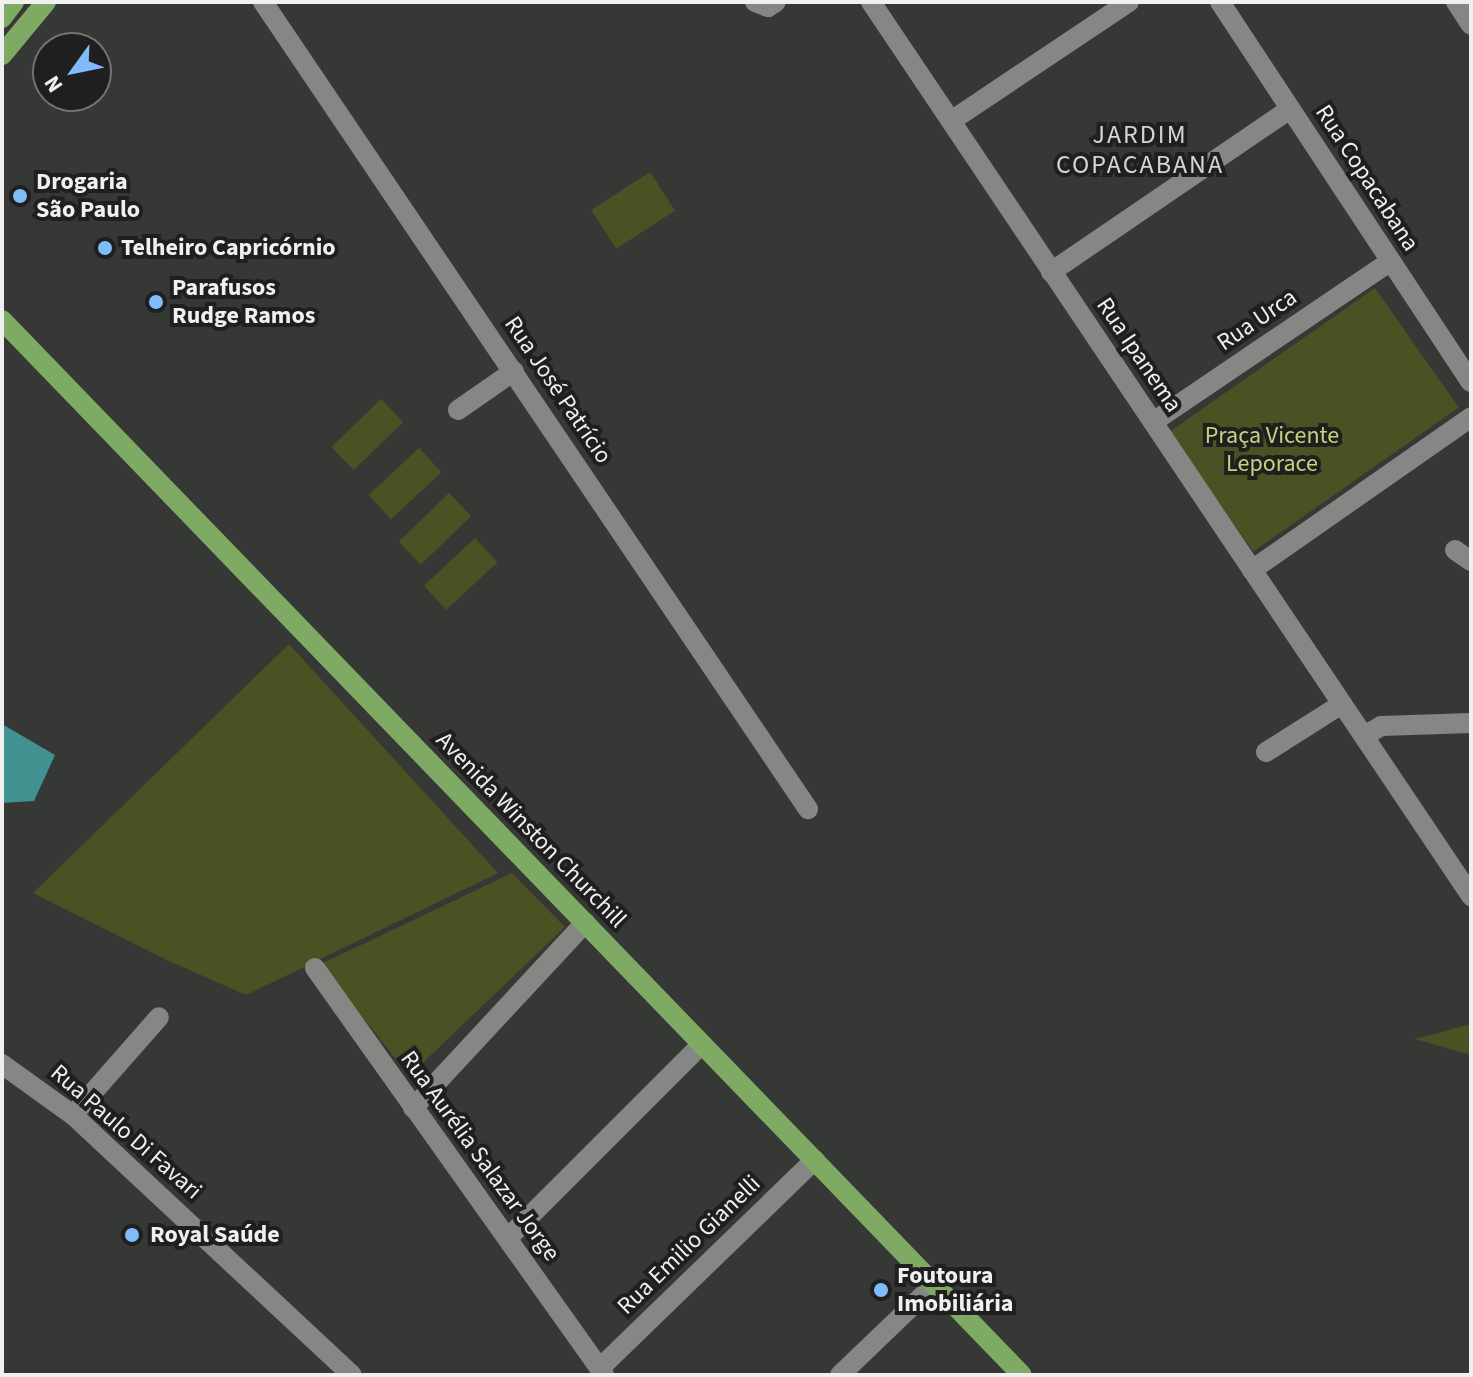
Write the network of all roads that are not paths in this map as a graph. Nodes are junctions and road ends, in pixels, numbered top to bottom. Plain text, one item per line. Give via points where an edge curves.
1 (14, 2) edge
2 (46, 2) edge
3 (263, 2) edge
4 (755, 2) edge
5 (776, 2) edge
6 (871, 2) edge
7 (1129, 2) edge
8 (1220, 2) edge
9 (1456, 2) edge
10 (2, 18) edge
11 (1471, 25) edge
12 (2, 55) edge
13 (1290, 109) junction
14 (951, 121) junction
15 (1391, 261) junction
16 (1051, 272) junction
17 (2, 320) edge
18 (514, 371) junction
19 (1471, 382) edge
20 (458, 410) dead end
21 (1471, 417) edge
22 (1153, 422) junction
23 (1252, 570) junction
24 (1342, 704) junction
25 (1471, 723) edge
26 (1364, 736) junction
27 (1266, 752) dead end
28 (808, 809) dead end
29 (1470, 893) edge
30 (585, 923) junction
31 (315, 968) dead end
32 (159, 1017) dead end
33 (702, 1044) junction
34 (2, 1064) edge
35 (413, 1108) junction
36 (73, 1115) junction
37 (815, 1160) junction
38 (508, 1238) junction
39 (935, 1284) junction
40 (602, 1372) edge
41 (352, 1375) edge
42 (840, 1375) edge
43 (1022, 1375) edge

1 - 10 main road
2 - 12 main road
3 - 18 street, Rua José Patrício
4 - 5 street via 768,7
6 - 14 street, Rua Ipanema
7 - 14 street
8 - 13 street, Rua Copacabana
9 - 11 street
13 - 15 street, Rua Copacabana
13 - 16 street
14 - 16 street, Rua Ipanema
15 - 19 street, Rua Copacabana
15 - 22 street, Rua Urca
16 - 22 street, Rua Ipanema
17 - 30 main road, Avenida Winston Churchill
18 - 20 street
18 - 28 street, Rua José Patrício
21 - 23 street
22 - 23 street, Rua Ipanema
23 - 24 street, Rua Ipanema
24 - 26 street, Rua Ipanema
24 - 27 street
25 - 26 street via 1381,726
26 - 29 street, Rua Ipanema
30 - 33 main road, Avenida Winston Churchill
30 - 35 street
31 - 35 street, Rua Aurélia Salazar Jorge
32 - 36 street
33 - 37 main road, Avenida Winston Churchill
33 - 38 street
34 - 36 street, Rua Paulo Di Favari
35 - 38 street, Rua Aurélia Salazar Jorge
36 - 41 street, Rua Paulo Di Favari
37 - 39 main road, Avenida Winston Churchill
37 - 40 street, Rua Emilio Gianelli
38 - 40 street, Rua Aurélia Salazar Jorge
39 - 42 street
39 - 43 main road, Avenida Winston Churchill

